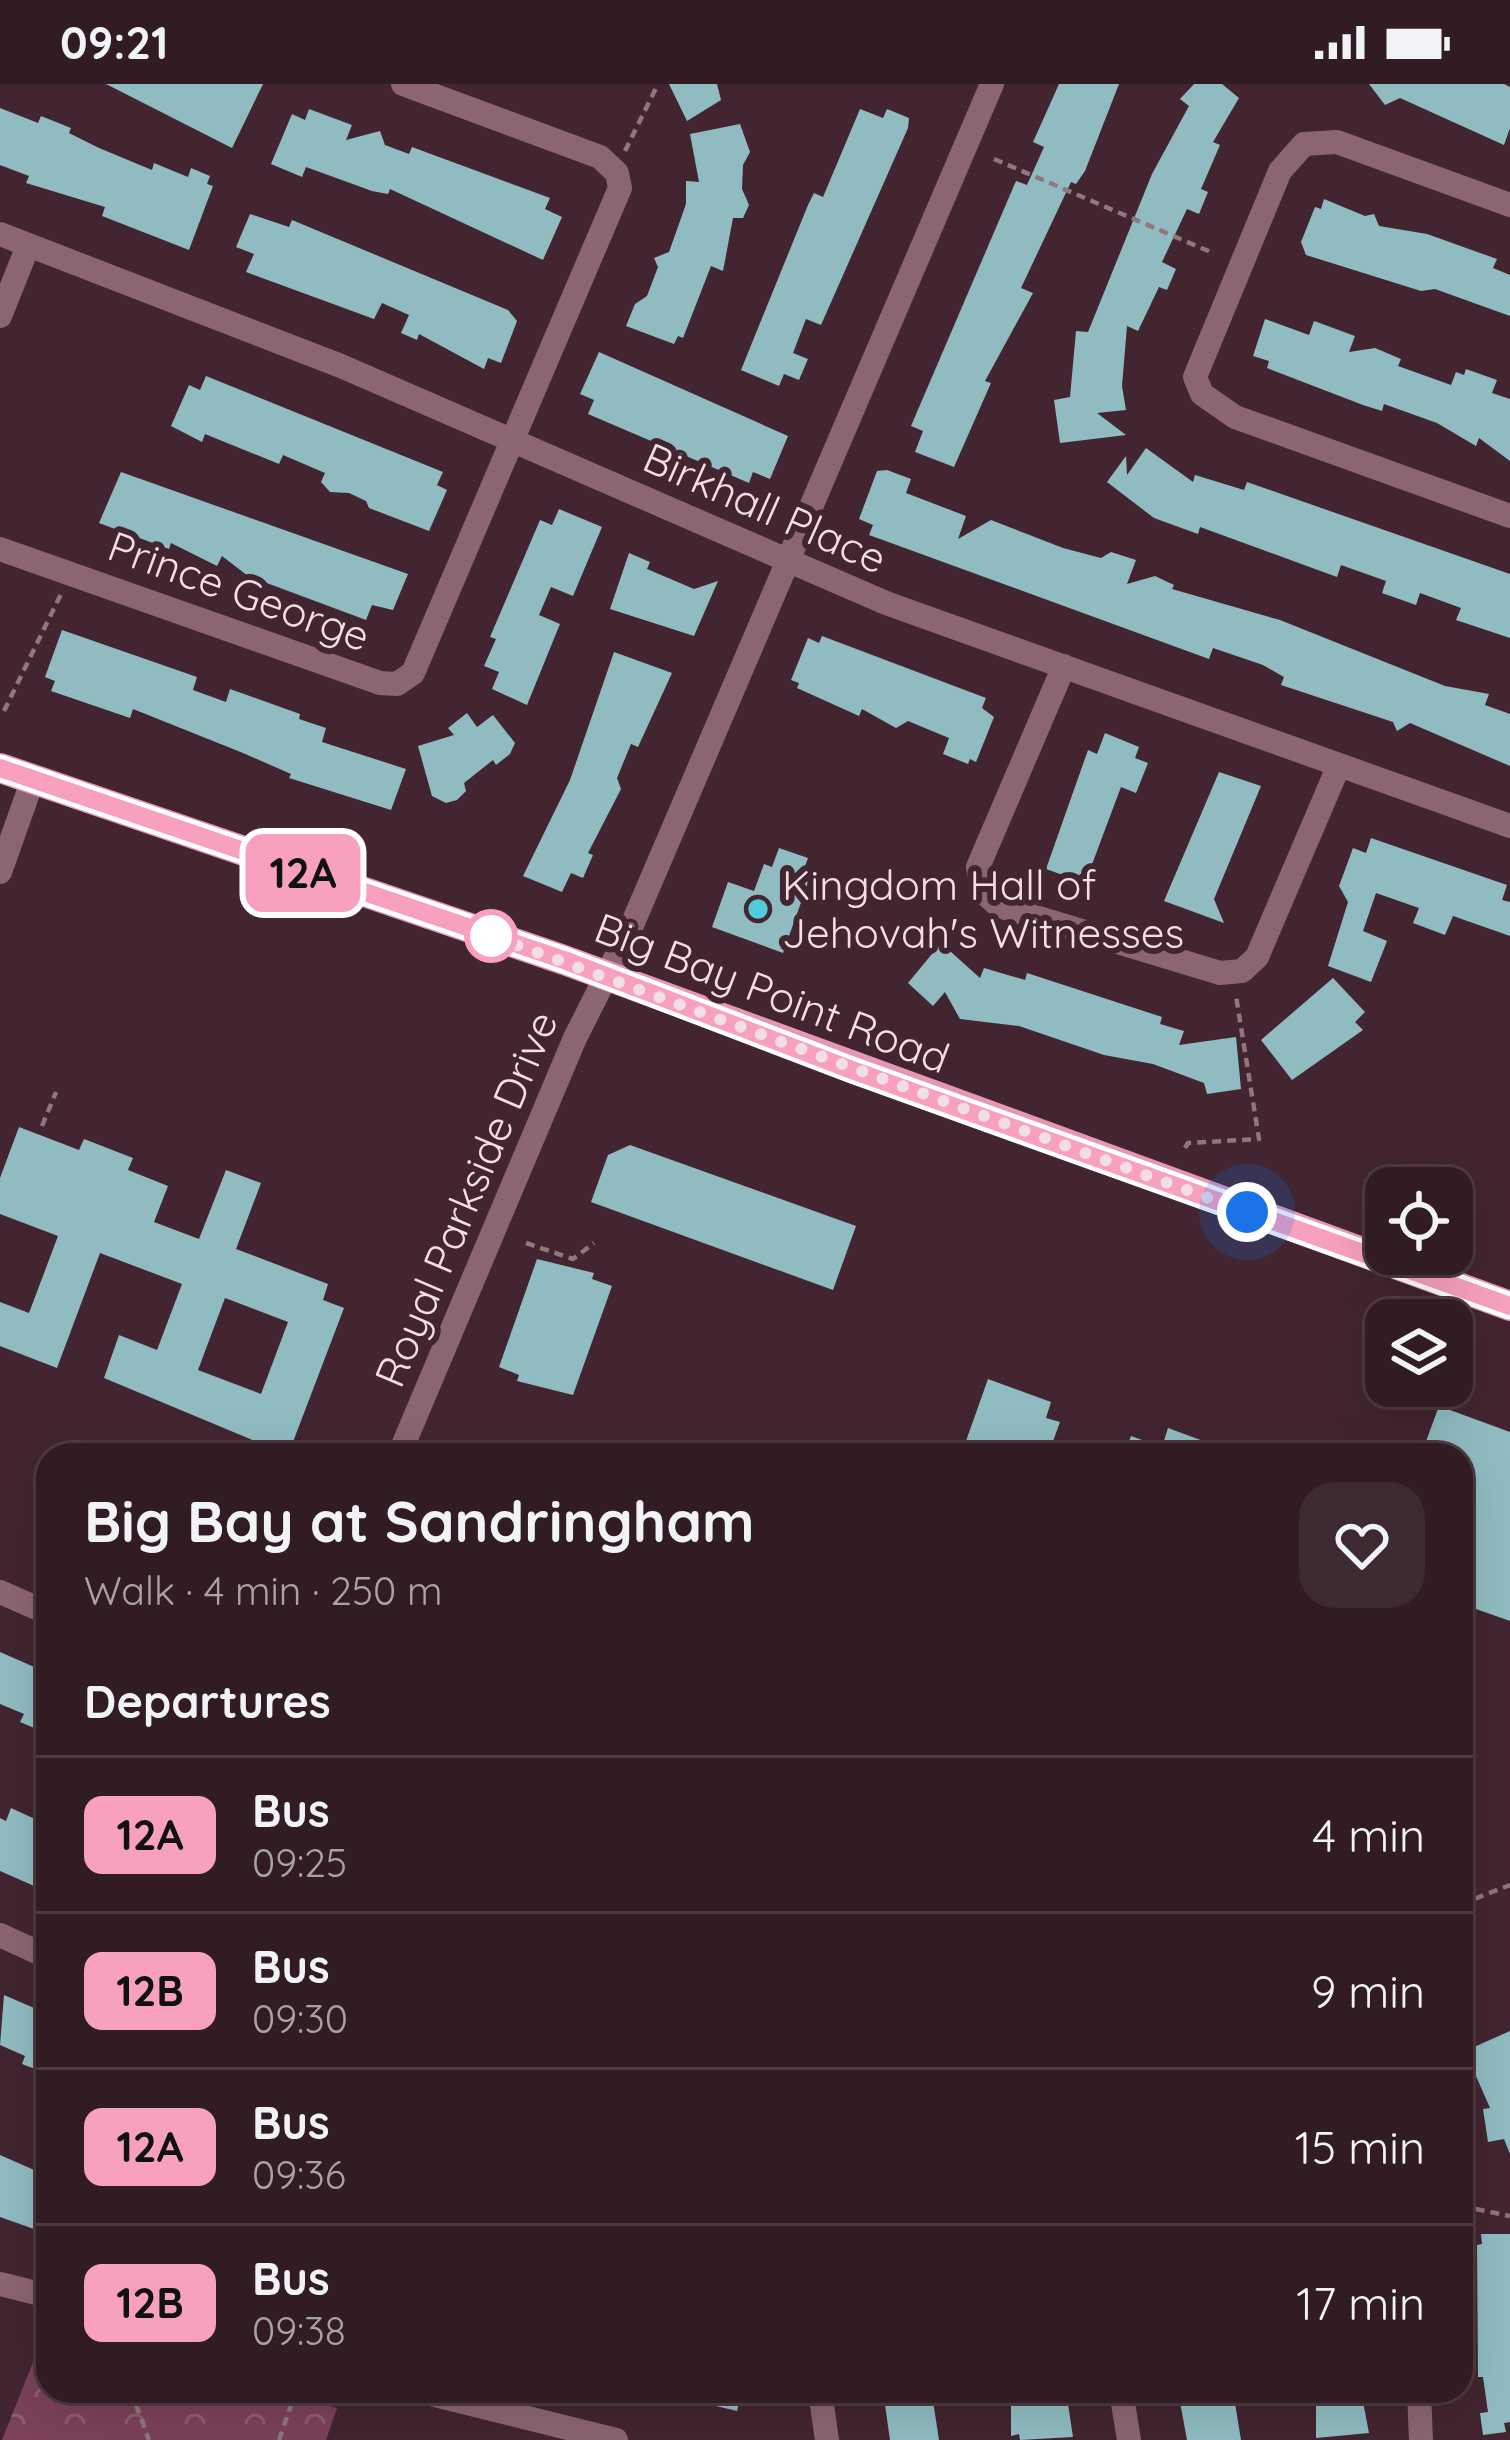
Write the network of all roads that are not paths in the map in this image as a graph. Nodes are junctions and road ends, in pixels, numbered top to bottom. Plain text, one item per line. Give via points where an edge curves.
1 (403, 84) edge
2 (992, 84) edge
3 (1510, 205) edge
4 (0, 234) edge
5 (28, 246) junction
6 (0, 316) edge
7 (514, 440) junction
8 (1510, 516) edge
9 (0, 549) edge
10 (786, 560) junction
11 (1064, 666) junction
12 (1339, 764) junction
13 (0, 768) edge
14 (34, 779) junction
15 (1510, 826) edge
16 (0, 872) edge
17 (607, 976) junction
18 (1510, 1306) edge
19 (404, 1443) edge
20 (0, 1592) edge
21 (36, 1607) edge
22 (0, 1935) edge
23 (36, 1952) edge
24 (0, 2284) edge
25 (36, 2293) edge
26 (467, 2403) edge
27 (822, 2403) edge
28 (1123, 2403) edge
29 (1419, 2403) edge
30 (616, 2440) edge
31 (827, 2440) edge
32 (1129, 2440) edge
33 (1421, 2440) edge

1 - 7 street via 603,159 619,177 619,198
2 - 10 street, Royal Parkside Drive
3 - 8 street via 1337,142 1304,144 1280,171 1195,377 1202,394 1234,417
4 - 5 street, Birkhall Place
5 - 6 street
5 - 7 street, Birkhall Place
7 - 9 street, Prince George via 413,673 397,684
7 - 10 street, Birkhall Place
10 - 11 street, Birkhall Place
10 - 17 street, Royal Parkside Drive
11 - 12 street, Birkhall Place
11 - 12 street via 978,867 982,891 999,905 1220,973 1242,971 1257,957
12 - 15 street, Birkhall Place
13 - 14 main road, Big Bay Point Road
14 - 16 street
14 - 17 main road, Big Bay Point Road
17 - 18 main road, Big Bay Point Road
17 - 19 street, Royal Parkside Drive
20 - 21 street
22 - 23 street
24 - 25 street
26 - 30 street
27 - 31 street
28 - 32 street
29 - 33 street

